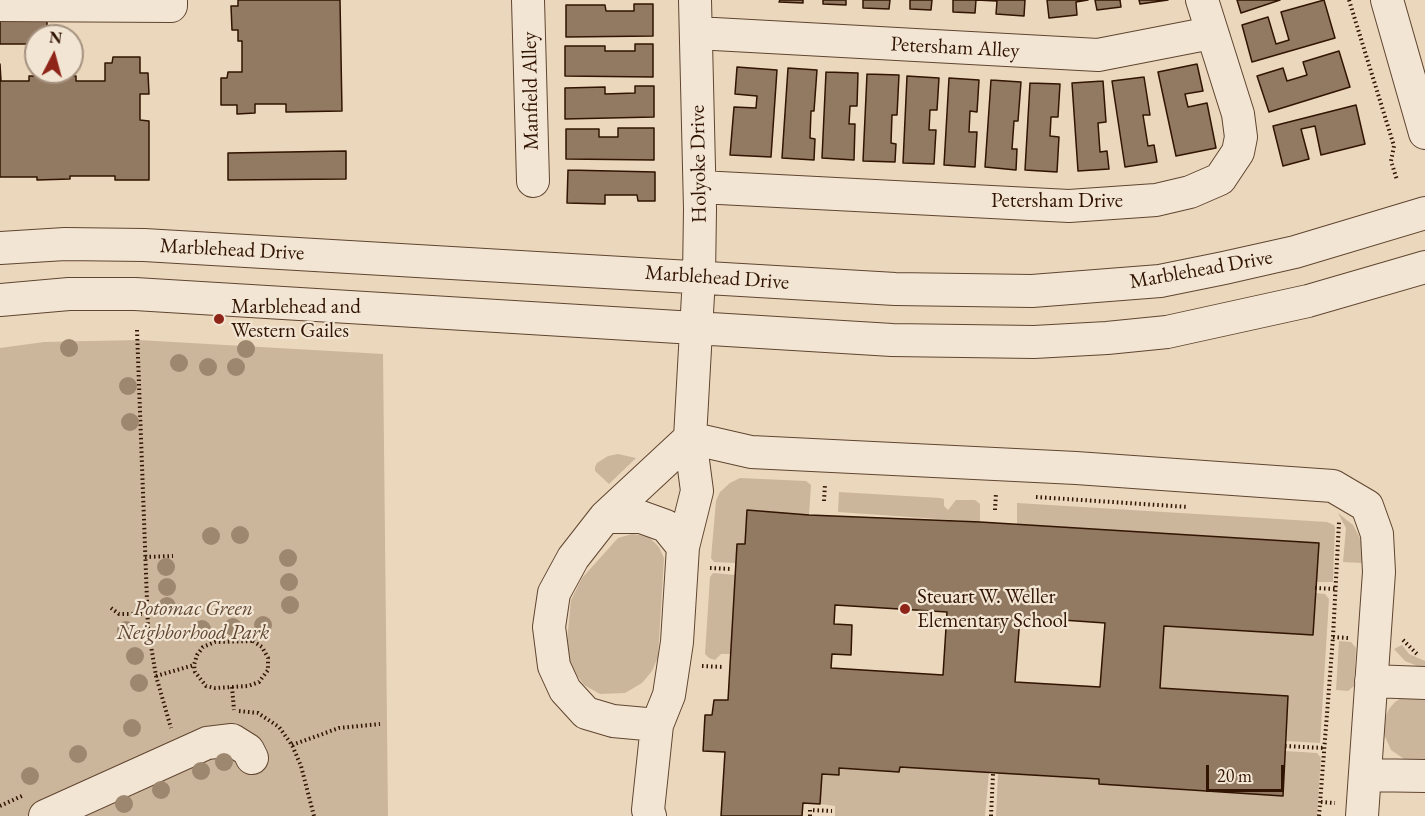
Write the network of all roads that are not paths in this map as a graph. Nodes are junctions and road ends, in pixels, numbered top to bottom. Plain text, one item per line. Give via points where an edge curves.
1 (171, 0) edge
2 (528, 0) edge
3 (695, 0) edge
4 (1202, 0) edge
5 (1387, 0) edge
6 (85, 2) edge
7 (0, 5) edge
8 (696, 33) junction
9 (1211, 33) junction
10 (1425, 133) edge
11 (533, 181) dead end
12 (700, 187) junction
13 (1425, 213) edge
14 (0, 249) edge
15 (1425, 267) edge
16 (699, 277) junction
17 (0, 300) edge
18 (696, 328) junction
19 (690, 438) junction
20 (605, 517) junction
21 (683, 547) junction
22 (1371, 681) junction
23 (1425, 682) edge
24 (657, 725) junction
25 (252, 758) dead end
26 (1365, 775) junction
27 (1425, 776) edge
28 (45, 816) edge
29 (650, 816) edge
30 (1362, 816) edge

1 - 6 street via 171,6
2 - 11 street, Manfield Alley
3 - 8 street, Holyoke Drive
4 - 9 street, Petersham Drive
5 - 10 street
6 - 7 street
8 - 9 street, Petersham Alley via 1098,55
8 - 12 street, Holyoke Drive
9 - 12 street, Petersham Drive via 1238,114 1241,137 1238,152 1220,179 1190,192 1156,200 1069,206
12 - 16 street, Holyoke Drive
13 - 16 street, Marblehead Drive via 1295,252 1160,281 1103,287 953,291
14 - 16 street, Marblehead Drive via 65,244 144,245
15 - 18 street via 1234,318 1167,332 1107,338 965,342
16 - 18 street, Holyoke Drive
17 - 18 street via 135,294
18 - 19 street, Holyoke Drive
19 - 20 street
19 - 21 street, Holyoke Drive via 697,491
19 - 22 street via 751,452 1333,486 1367,506 1377,534 1379,572
20 - 21 street via 641,517 666,526
20 - 24 street via 573,558 554,593 549,627 554,666 565,690 586,713 613,721
21 - 24 street via 677,642 669,695
22 - 23 street
22 - 26 street
24 - 29 street
25 - 28 street via 248,750 232,740 207,743
26 - 27 street
26 - 30 street

